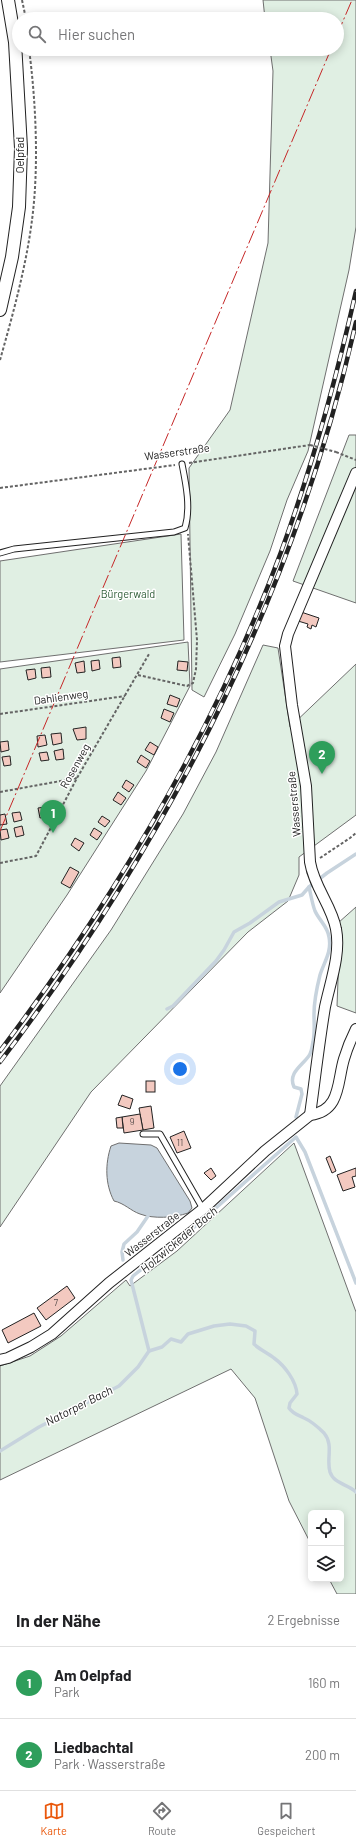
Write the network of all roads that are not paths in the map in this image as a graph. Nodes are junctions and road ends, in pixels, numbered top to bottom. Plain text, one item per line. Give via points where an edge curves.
1 (8, 0) edge
2 (12, 24) edge
3 (16, 56) edge
4 (0, 310) edge
5 (182, 464) road end
6 (356, 474) edge
7 (0, 553) edge
8 (356, 1030) edge
9 (315, 1115) junction
10 (143, 1134) dead end
11 (203, 1209) junction
12 (0, 1360) edge

1 - 2 street, Oelpfad
3 - 4 street, Oelpfad via 21,148 19,207 12,257
5 - 7 lane via 188,518 185,528 174,532 14,549
6 - 9 street, Wasserstraße via 285,646 306,786 312,874 334,921 337,945 321,1036
8 - 9 street via 344,1059 332,1104
9 - 11 street, Wasserstraße via 265,1151
10 - 11 lane via 160,1134
11 - 12 street, Wasserstraße via 109,1283 52,1334 31,1347

